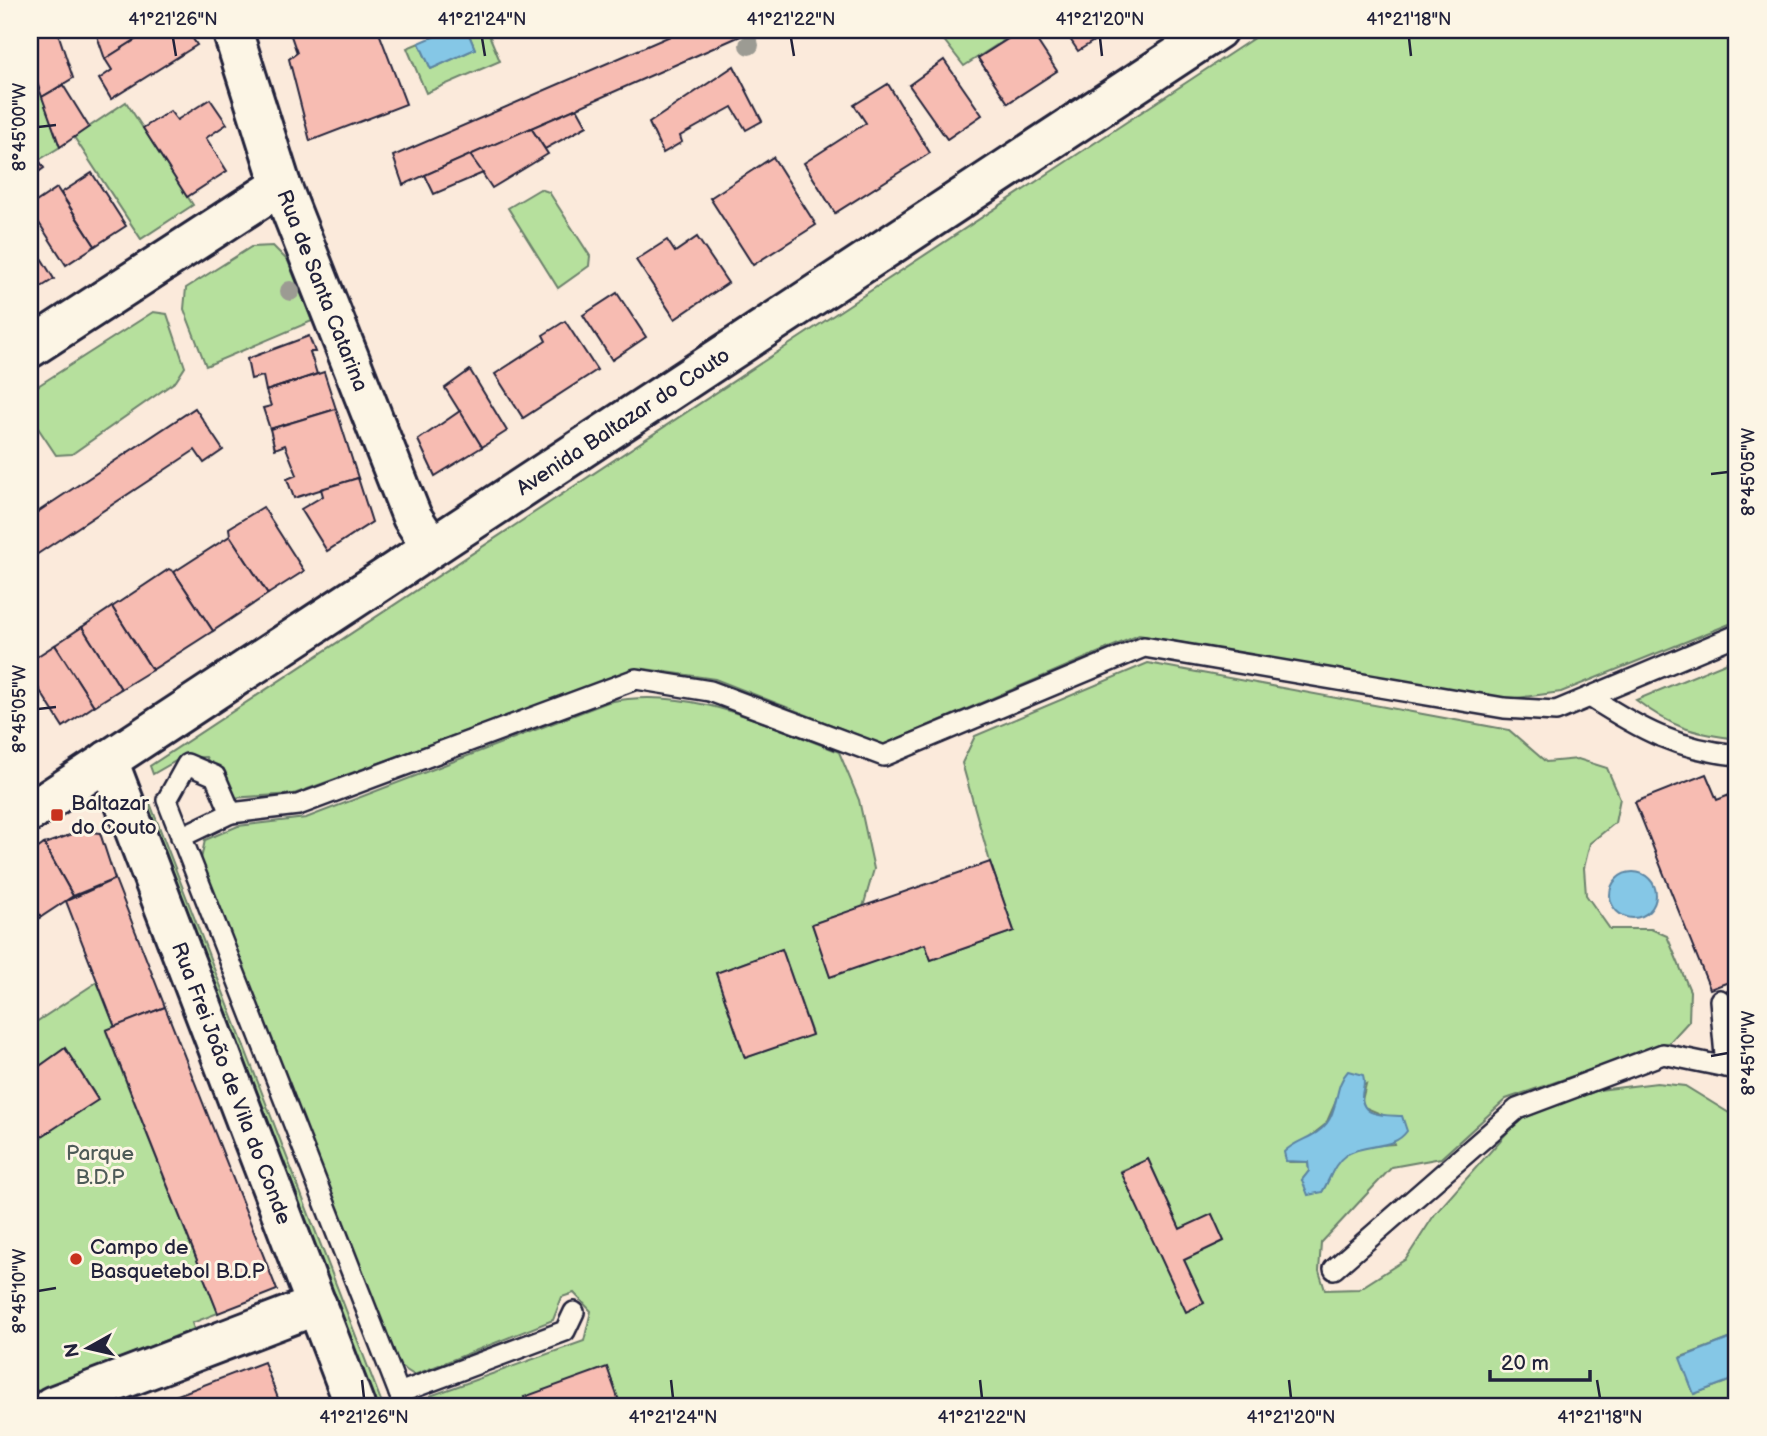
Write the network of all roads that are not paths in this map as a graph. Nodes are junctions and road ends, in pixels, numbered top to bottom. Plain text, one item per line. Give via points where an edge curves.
1 (232, 30) edge
2 (1217, 30) edge
3 (281, 184) junction
4 (30, 348) edge
5 (430, 546) junction
6 (1737, 635) edge
7 (1590, 697) junction
8 (1737, 755) edge
9 (108, 760) junction
10 (30, 812) edge
11 (231, 813) junction
12 (181, 837) junction
13 (1720, 1000) dead end
14 (1731, 1068) edge
15 (1334, 1269) dead end
16 (317, 1306) junction
17 (574, 1312) dead end
18 (402, 1399) edge
19 (52, 1406) edge
20 (355, 1406) edge

1 - 3 street, Rua de Santa Catarina
2 - 5 street, Avenida Baltazar do Couto
3 - 4 street
3 - 5 street, Rua de Santa Catarina via 412,517
5 - 9 street, Avenida Baltazar do Couto
6 - 7 lane
7 - 8 lane via 1641,730 1706,752
7 - 11 lane via 1556,711 1504,708 1144,647 884,756 710,691 636,679 298,805
9 - 10 street, Avenida Baltazar do Couto
9 - 16 street, Rua Frei João de Vila do Conde
11 - 12 lane
11 - 12 lane via 215,776 187,764 167,800
12 - 18 lane
13 - 14 lane
14 - 15 lane via 1663,1054 1517,1109
16 - 19 street
16 - 20 street, Rua Frei João de Vila do Conde
17 - 18 lane via 565,1331

